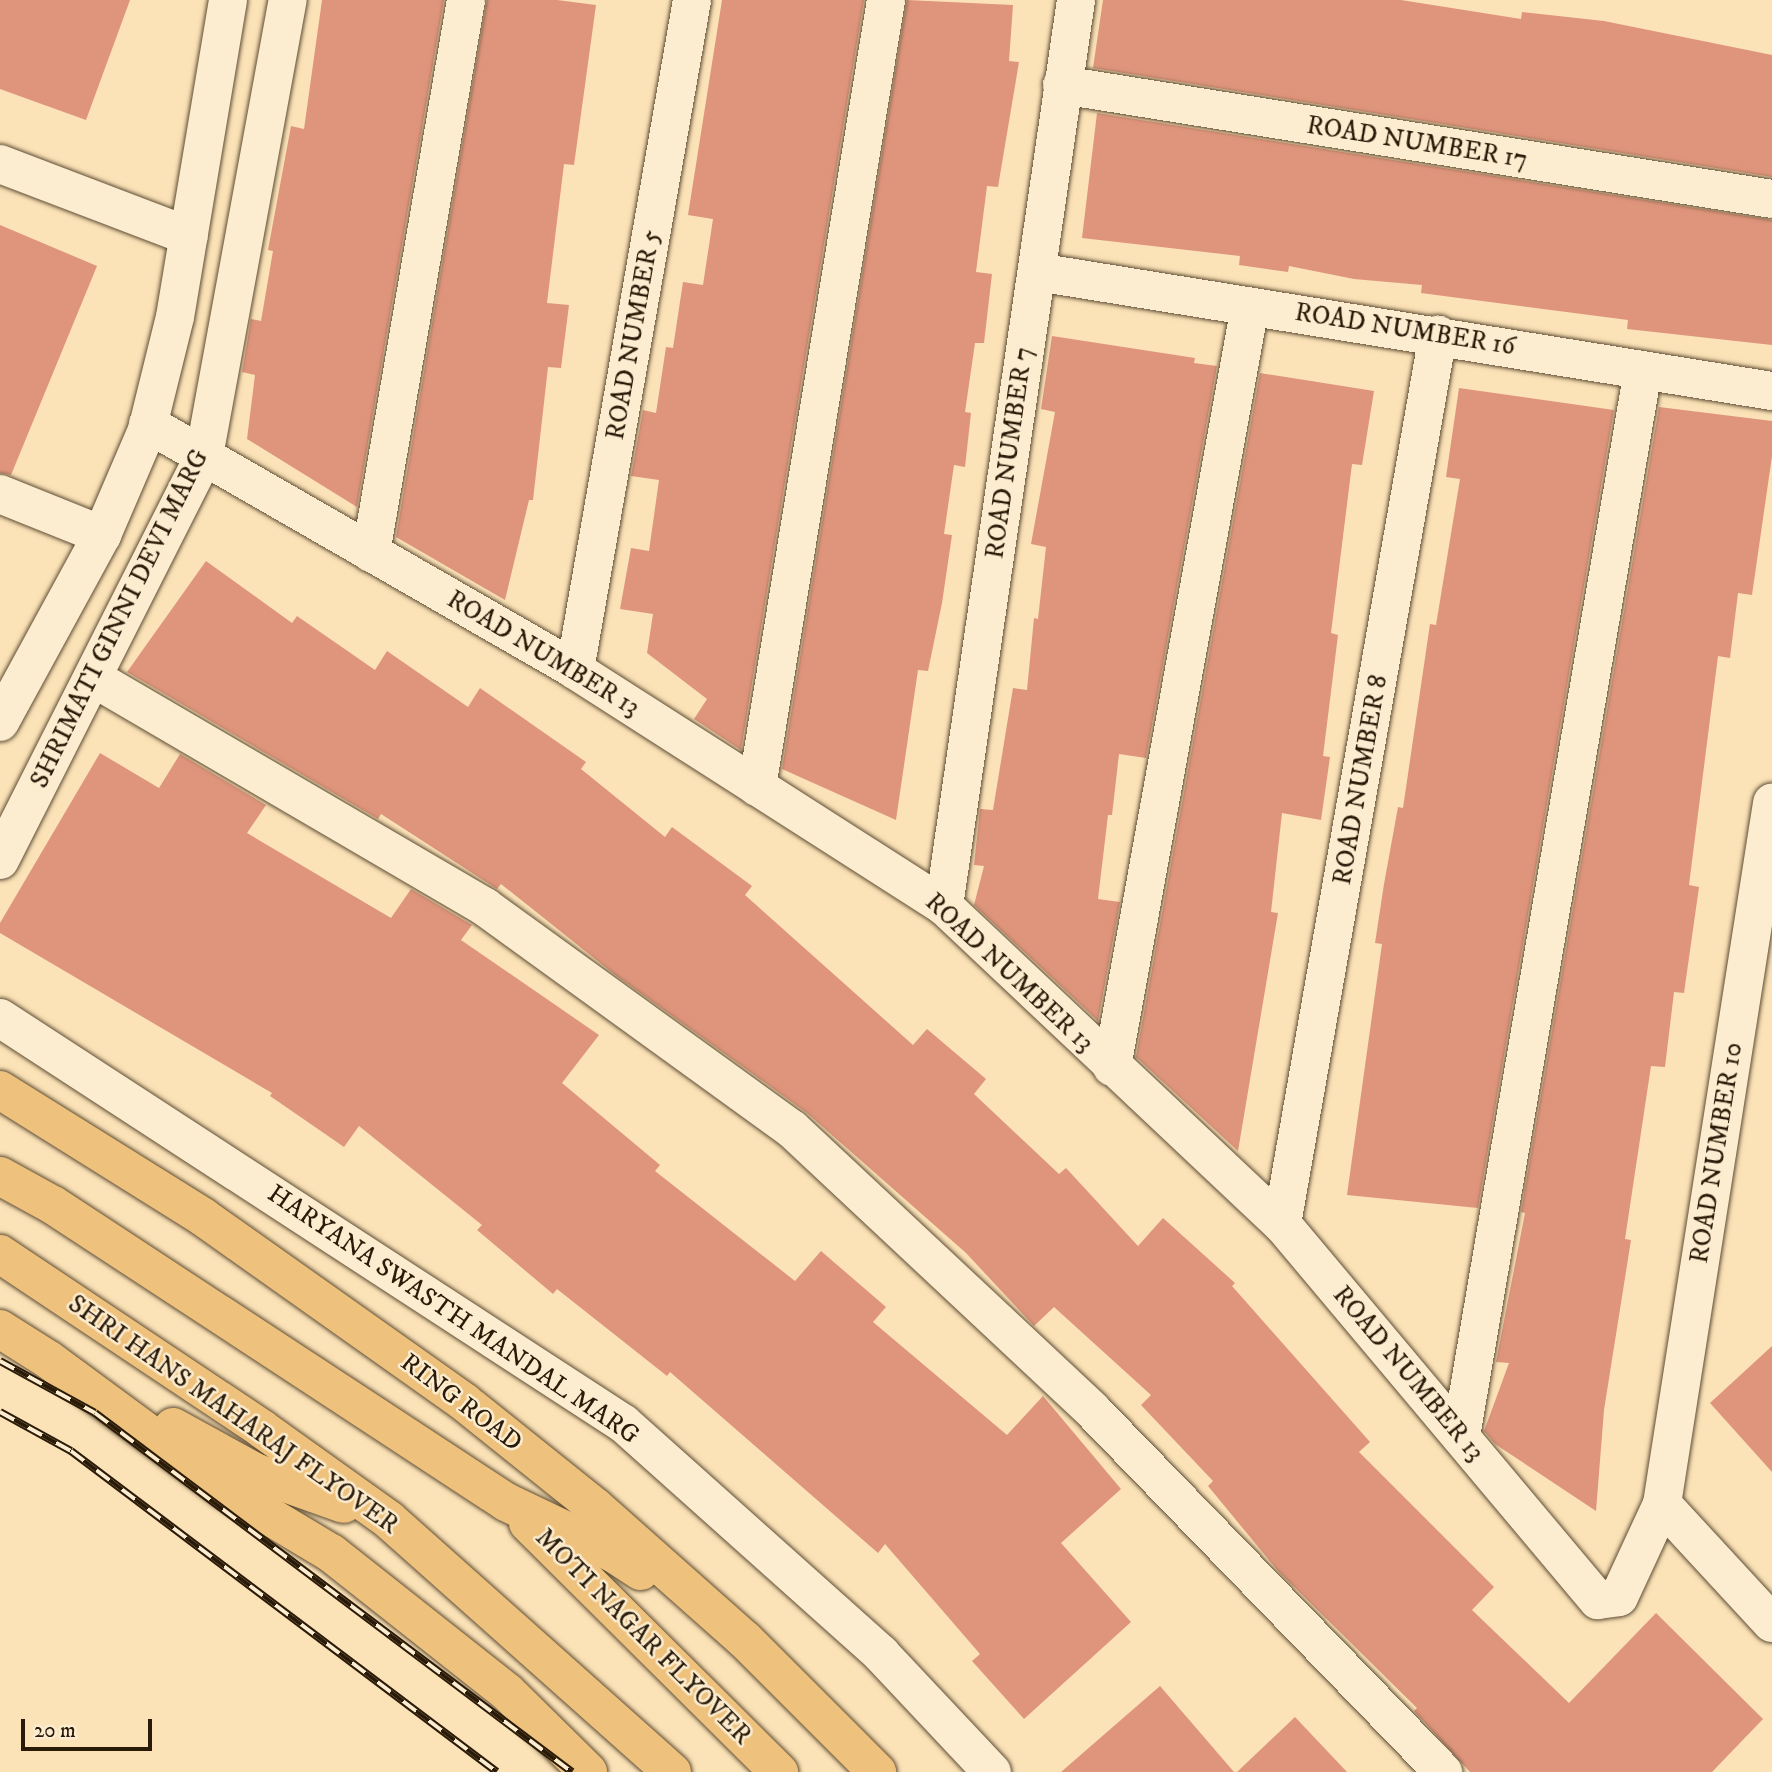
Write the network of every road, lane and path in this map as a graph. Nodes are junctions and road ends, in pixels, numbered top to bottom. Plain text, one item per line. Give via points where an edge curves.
1 (228, 0) edge
2 (288, 0) edge
3 (466, 0) edge
4 (692, 0) edge
5 (886, 0) edge
6 (1076, 0) edge
7 (1062, 85) junction
8 (0, 164) edge
9 (1772, 199) edge
10 (189, 236) junction
11 (1037, 272) junction
12 (1250, 306) junction
13 (1438, 335) junction
14 (1643, 370) junction
15 (1772, 391) edge
16 (148, 424) junction
17 (204, 456) junction
18 (0, 495) edge
19 (102, 535) junction
20 (371, 553) junction
21 (575, 670) junction
22 (95, 678) junction
23 (0, 722) edge
24 (757, 787) junction
25 (1772, 803) edge
26 (0, 860) edge
27 (944, 906) junction
28 (0, 1018) edge
29 (1112, 1067) junction
30 (0, 1090) edge
31 (0, 1176) edge
32 (1282, 1224) junction
33 (0, 1254) edge
34 (0, 1329) edge
35 (49, 1360) junction
36 (1461, 1436) junction
37 (506, 1502) junction
38 (1661, 1503) junction
39 (388, 1520) junction
40 (1591, 1597) joint
41 (1772, 1623) edge
42 (745, 1640) junction
43 (588, 1772) edge
44 (671, 1772) edge
45 (779, 1772) edge
46 (877, 1772) edge
47 (992, 1772) edge
48 (1443, 1772) edge

1 - 10 street, SHRIMATI GINNI DEVI MARG
2 - 17 street, SHRIMATI GINNI DEVI MARG
3 - 20 street
4 - 21 street, ROAD NUMBER 5
5 - 24 street
6 - 7 street, ROAD NUMBER 7
7 - 9 street, ROAD NUMBER 17
7 - 11 street, ROAD NUMBER 7
8 - 10 street
10 - 16 street, SHRIMATI GINNI DEVI MARG via 175,317
11 - 12 street, ROAD NUMBER 16
11 - 27 street, ROAD NUMBER 7
12 - 13 street, ROAD NUMBER 16
12 - 29 street
13 - 14 street, ROAD NUMBER 16
13 - 32 street, ROAD NUMBER 8
14 - 15 street, ROAD NUMBER 16
14 - 36 street
16 - 17 street, ROAD NUMBER 13
16 - 19 street, SHRIMATI GINNI DEVI MARG
17 - 20 street, ROAD NUMBER 13
17 - 22 street, SHRIMATI GINNI DEVI MARG
18 - 19 street
19 - 23 street, SHRIMATI GINNI DEVI MARG
20 - 21 street, ROAD NUMBER 13
21 - 24 street, ROAD NUMBER 13
22 - 26 street, SHRIMATI GINNI DEVI MARG
22 - 48 street via 485,907 792,1129 1091,1409
24 - 27 street, ROAD NUMBER 13
25 - 38 street, ROAD NUMBER 10
27 - 29 street, ROAD NUMBER 13
28 - 47 street, HARYANA SWASTH MANDAL MARG via 624,1424 881,1654
29 - 32 street, ROAD NUMBER 13
30 - 42 main road, RING ROAD via 204,1217 464,1402 595,1507
31 - 37 main road via 53,1205
32 - 36 street, ROAD NUMBER 13
33 - 39 main road, SHRI HANS MAHARAJ FLYOVER via 262,1429
34 - 35 main road
35 - 39 main road via 257,1473
35 - 43 main road via 224,1489 331,1553 507,1692
36 - 40 street, ROAD NUMBER 13
37 - 42 main road via 613,1553
37 - 45 main road, MOTI NAGAR FLYOVER
38 - 40 street, ROAD NUMBER 10 via 1619,1597 1609,1601
38 - 41 street
39 - 44 main road, SHRI HANS MAHARAJ FLYOVER
42 - 46 main road, RING ROAD

